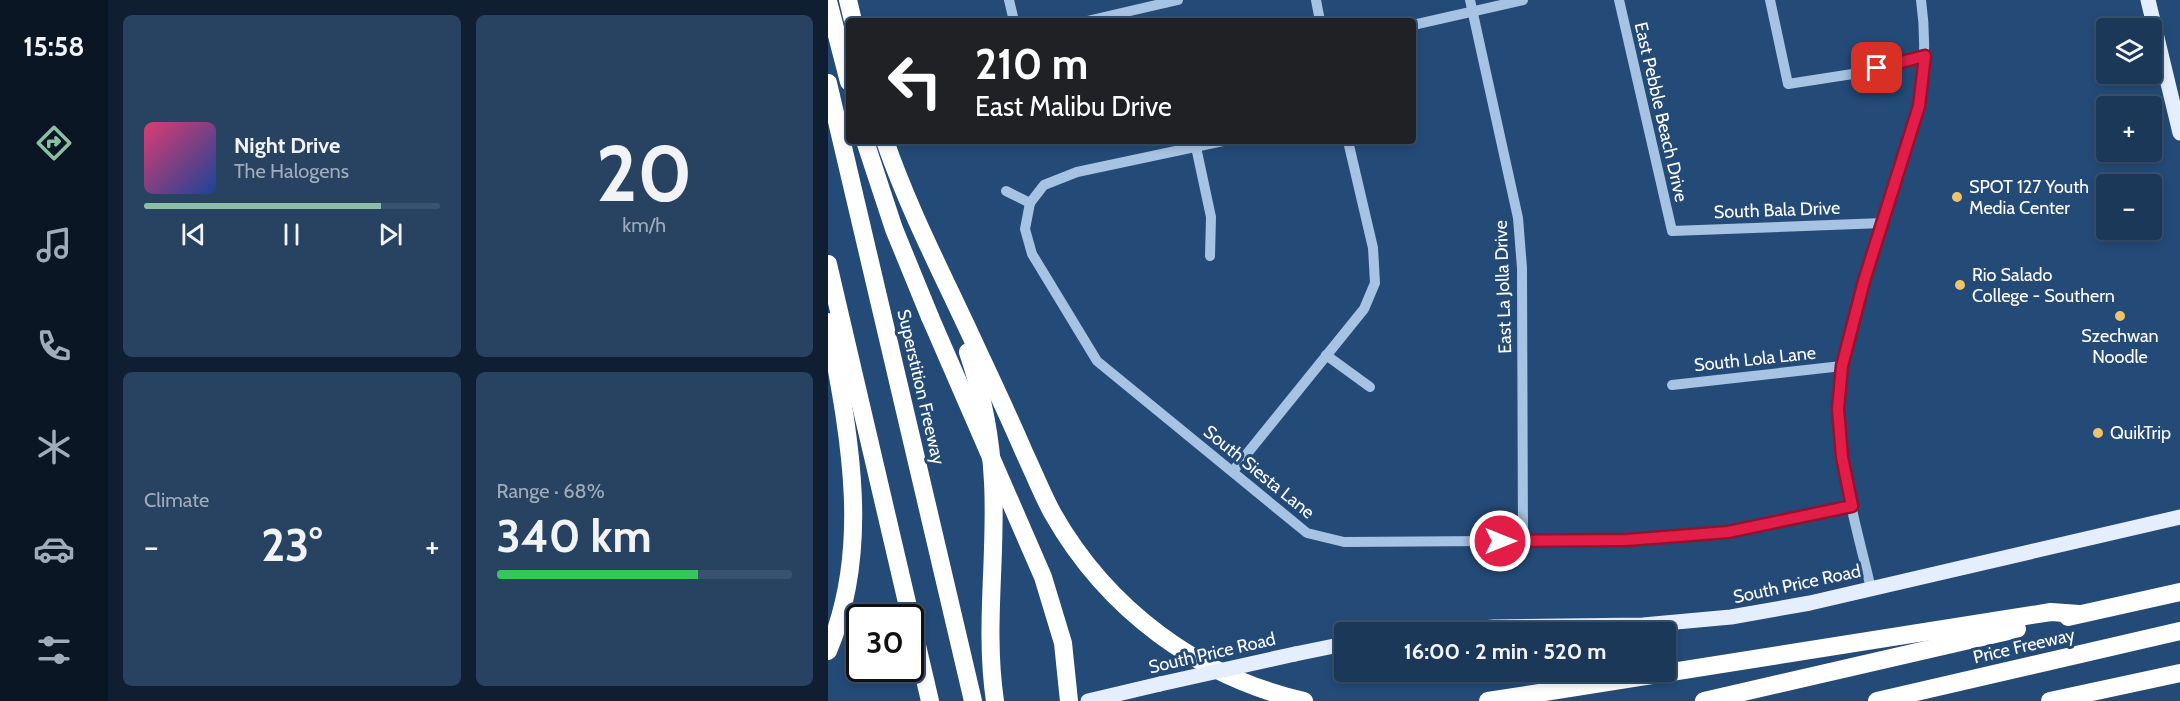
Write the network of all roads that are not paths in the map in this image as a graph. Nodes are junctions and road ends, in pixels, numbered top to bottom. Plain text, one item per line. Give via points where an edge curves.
1 (848, 0) edge
2 (1009, 0) edge
3 (1178, 0) edge
4 (1316, 0) edge
5 (1470, 0) edge
6 (1523, 0) edge
7 (1618, 0) edge
8 (1770, 0) edge
9 (1921, 0) edge
10 (2148, 0) edge
11 (828, 1) edge
12 (1164, 2) edge
13 (1473, 12) junction
14 (853, 18) edge
15 (1013, 18) edge
16 (1099, 18) edge
17 (1319, 18) edge
18 (1416, 24) edge
19 (1925, 56) junction
20 (846, 70) edge
21 (828, 83) edge
22 (2180, 133) edge
23 (866, 144) edge
24 (886, 144) edge
25 (1210, 144) edge
26 (1349, 144) edge
27 (1196, 147) junction
28 (1006, 191) dead end
29 (1030, 203) junction
30 (1883, 223) junction
31 (1672, 231) joint
32 (1210, 256) dead end
33 (828, 264) edge
34 (938, 269) junction
35 (828, 322) edge
36 (1326, 355) junction
37 (1842, 366) junction
38 (1672, 385) dead end
39 (1370, 387) dead end
40 (1233, 471) junction
41 (1852, 506) junction
42 (2180, 517) edge
43 (1522, 541) junction
44 (1871, 589) junction
45 (2180, 592) edge
46 (2079, 614) junction
47 (1676, 623) edge
48 (2180, 631) edge
49 (1334, 646) edge
50 (828, 651) edge
51 (2180, 673) edge
52 (930, 701) edge
53 (974, 701) edge
54 (995, 701) edge
55 (1069, 701) edge
56 (1088, 701) edge
57 (1304, 701) edge
58 (1488, 701) edge
59 (1704, 701) edge
60 (1877, 701) edge
61 (2050, 701) edge

1 - 14 highway
2 - 15 street
3 - 12 street
4 - 17 street
5 - 13 street, East La Jolla Drive
6 - 13 street
7 - 31 street, East Pebble Beach Drive
8 - 19 street via 1788,84 1859,73
9 - 19 street
10 - 22 main road
11 - 20 highway
12 - 16 street
13 - 18 street
13 - 43 street, East La Jolla Drive via 1518,218 1522,268
19 - 30 street via 1919,106
21 - 53 highway, Superstition Freeway
23 - 55 highway, bridge via 894,230 1043,577 1063,643
24 - 34 highway
25 - 27 street
26 - 36 street via 1373,248 1375,283 1364,309
27 - 29 street via 1077,172 1044,185
27 - 32 street via 1211,217
28 - 29 street
29 - 40 street, South Siesta Lane via 1025,229 1032,254 1097,361
30 - 31 street, South Bala Drive
30 - 37 street
33 - 52 highway
34 - 54 highway via 973,366 990,446 993,482 989,649
34 - 57 highway via 1052,512 1096,575 1145,624 1188,654 1238,681
35 - 50 highway via 850,455 854,507 850,572
36 - 39 street
36 - 40 street
37 - 38 street, South Lola Lane
37 - 41 street via 1838,409
40 - 43 street, South Siesta Lane via 1307,533 1344,542
41 - 43 street, South Siesta Lane via 1728,532 1627,540
41 - 44 street
42 - 44 main road, South Price Road
44 - 47 main road, South Price Road via 1756,614
45 - 46 highway
46 - 58 highway via 2051,612
46 - 59 highway
48 - 60 highway, Price Freeway
49 - 56 main road, South Price Road, bridge
51 - 61 highway

